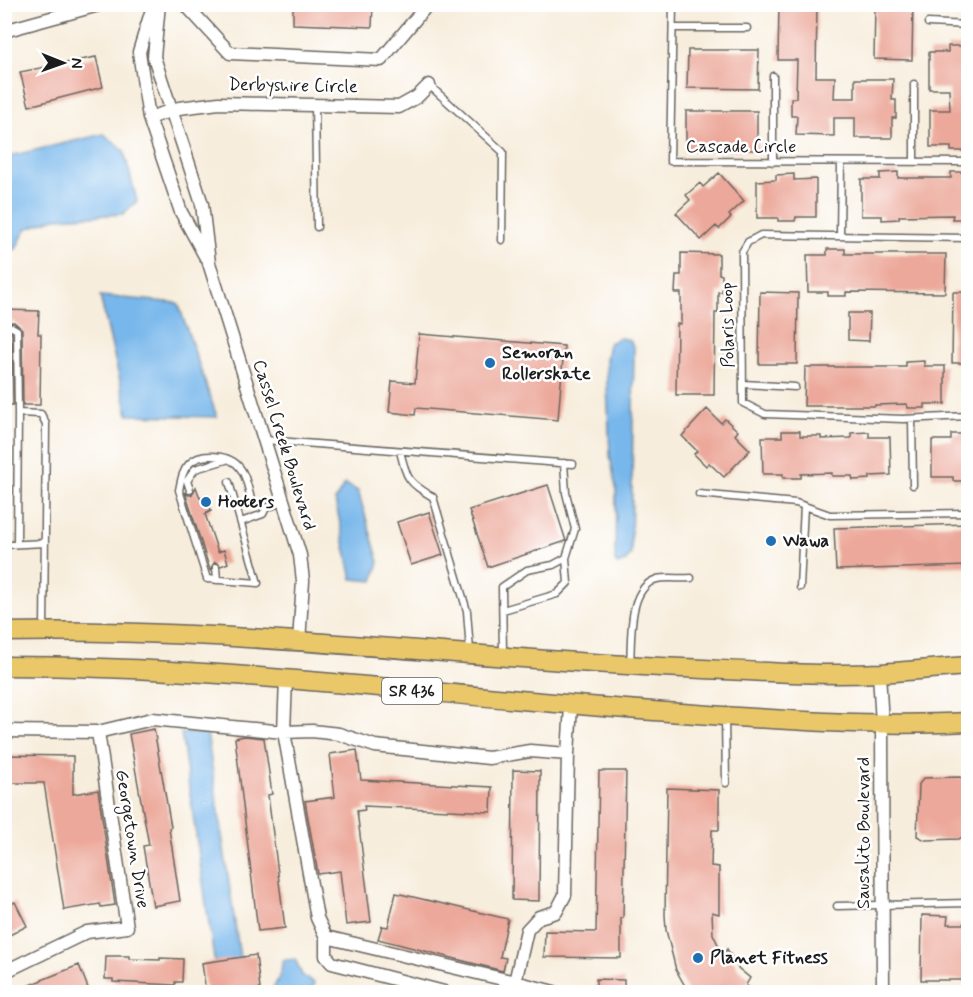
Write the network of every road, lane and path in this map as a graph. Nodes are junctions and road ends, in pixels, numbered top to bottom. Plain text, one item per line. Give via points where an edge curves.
1 (102, 4) edge
2 (154, 4) edge
3 (159, 4) edge
4 (185, 4) edge
5 (428, 4) edge
6 (673, 4) edge
7 (928, 23) dead end
8 (969, 25) edge
9 (673, 28) junction
10 (747, 28) dead end
11 (4, 31) edge
12 (773, 76) dead end
13 (915, 84) dead end
14 (429, 85) joint
15 (315, 105) junction
16 (171, 111) junction
17 (149, 118) junction
18 (773, 162) junction
19 (841, 162) junction
20 (914, 162) junction
21 (969, 162) edge
22 (317, 227) dead end
23 (840, 236) junction
24 (969, 238) edge
25 (502, 240) dead end
26 (209, 262) junction
27 (4, 327) edge
28 (743, 384) junction
29 (795, 387) dead end
30 (18, 413) junction
31 (969, 416) edge
32 (912, 419) junction
33 (264, 440) junction
34 (400, 451) junction
35 (227, 459) junction
36 (564, 464) junction
37 (573, 464) dead end
38 (229, 482) dead end
39 (913, 485) dead end
40 (190, 490) dead end
41 (699, 494) dead end
42 (284, 502) junction
43 (804, 506) junction
44 (266, 508) junction
45 (969, 513) edge
46 (241, 522) junction
47 (45, 543) junction
48 (17, 544) junction
49 (4, 545) edge
50 (566, 558) junction
51 (216, 567) dead end
52 (691, 578) dead end
53 (217, 580) junction
54 (800, 587) dead end
55 (503, 610) junction
56 (44, 631) junction
57 (4, 632) edge
58 (299, 642) junction
59 (470, 655) junction
60 (503, 658) junction
61 (4, 666) edge
62 (630, 666) junction
63 (969, 666) edge
64 (879, 673) junction
65 (286, 680) junction
66 (571, 706) junction
67 (725, 716) junction
68 (969, 722) edge
69 (882, 724) junction
70 (4, 731) edge
71 (98, 732) junction
72 (284, 732) junction
73 (568, 754) junction
74 (726, 783) dead end
75 (969, 903) edge
76 (837, 906) dead end
77 (882, 906) junction
78 (326, 937) junction
79 (4, 972) edge
80 (515, 981) junction
81 (444, 993) edge
82 (554, 993) edge
83 (883, 993) edge

1 - 11 street
2 - 17 street, Cassel Creek Boulevard via 139,52
3 - 16 street, Cassel Creek Boulevard via 154,57
4 - 5 street via 230,53 381,60
6 - 9 lane, Cascade Circle
7 - 8 lane
9 - 10 lane
9 - 18 lane, Cascade Circle via 670,162
12 - 18 lane
13 - 20 lane
14 - 15 street, Derbyshire Circle via 399,107
14 - 25 lane via 503,152
15 - 16 street, Derbyshire Circle via 219,103
15 - 22 lane
16 - 17 street, Derbyshire Circle
16 - 26 street, Cassel Creek Boulevard via 202,204
17 - 26 street, Cassel Creek Boulevard via 181,212
18 - 19 lane, Cascade Circle
19 - 20 lane, Cascade Circle
19 - 23 lane
20 - 21 lane, Cascade Circle
23 - 24 lane, Polaris Loop
23 - 28 lane, Polaris Loop via 761,235 748,242 742,252
26 - 33 street, Cassel Creek Boulevard
27 - 30 lane via 17,330
28 - 29 lane
28 - 32 lane, Polaris Loop via 743,403 765,414
30 - 47 lane via 41,414 46,424
30 - 48 lane
31 - 32 lane, Polaris Loop
32 - 39 lane
33 - 34 lane
33 - 42 street, Cassel Creek Boulevard
34 - 36 lane
34 - 59 lane via 405,475 414,486 434,497 467,611
35 - 40 lane via 195,469 187,481
35 - 44 lane via 241,468 252,503
35 - 53 lane via 199,457 181,477 179,490 207,579
36 - 37 lane
36 - 50 lane via 575,529
38 - 46 lane
41 - 43 lane via 796,502
42 - 44 lane
42 - 58 street, Cassel Creek Boulevard via 300,555 303,581
43 - 45 lane via 830,515
43 - 54 lane
44 - 46 lane via 263,514
46 - 53 lane via 258,583
47 - 48 lane
47 - 56 lane
48 - 49 lane
50 - 55 lane via 527,570 502,587
50 - 55 lane via 568,583 557,594
51 - 53 lane
52 - 62 lane via 657,579 635,600
55 - 60 lane
56 - 57 main road, SR 436
56 - 58 main road, SR 436
58 - 59 main road, SR 436
59 - 60 main road, SR 436
60 - 62 main road, SR 436
61 - 65 main road, SR 436 via 212,673
62 - 64 main road, SR 436
63 - 64 main road, SR 436
64 - 69 street, Sausalito Boulevard
65 - 66 main road, SR 436
65 - 72 street
66 - 67 main road, SR 436
66 - 73 street
67 - 69 main road, SR 436
67 - 74 lane
68 - 69 main road, SR 436
69 - 77 street, Sausalito Boulevard
70 - 71 street
71 - 72 street via 152,719
71 - 79 street, Georgetown Drive via 127,927 87,932
72 - 73 street via 330,733 375,746 489,758 530,751
72 - 78 street via 317,918
73 - 80 street via 565,895 556,912 539,917 527,930
75 - 77 lane
76 - 77 lane
77 - 83 street, Sausalito Boulevard
78 - 80 street
78 - 81 street via 326,956 332,963
80 - 82 street

